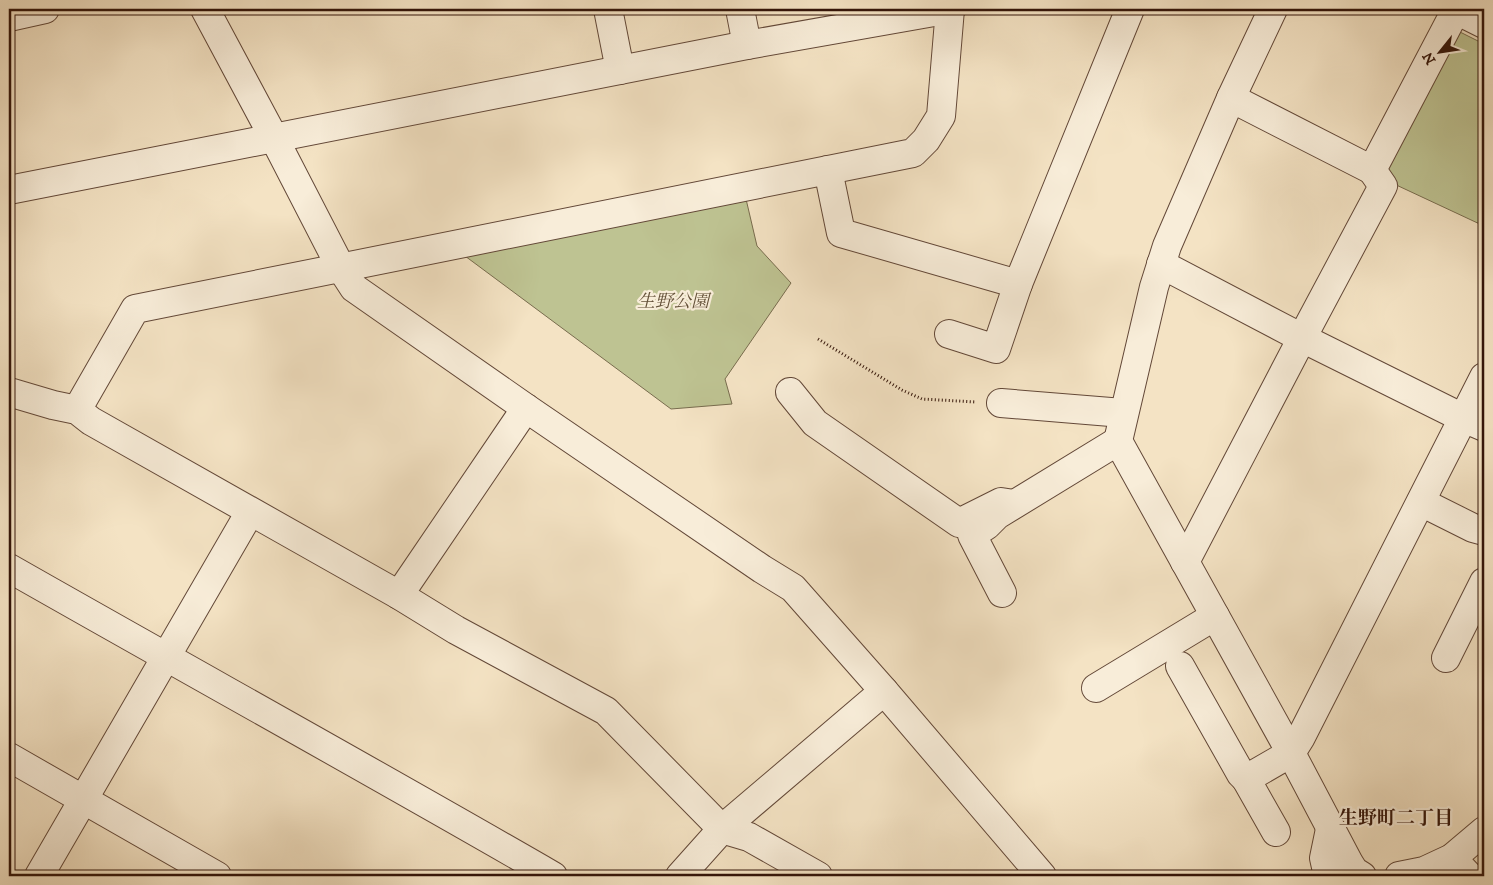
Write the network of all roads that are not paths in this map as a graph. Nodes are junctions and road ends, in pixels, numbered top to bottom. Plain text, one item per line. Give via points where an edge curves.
1 (45, 9) edge
2 (204, 9) edge
3 (608, 9) edge
4 (740, 9) edge
5 (950, 9) edge
6 (1130, 9) edge
7 (1273, 9) edge
8 (1455, 9) edge
9 (9, 16) edge
10 (1484, 24) edge
11 (747, 45) junction
12 (620, 70) junction
13 (1231, 98) junction
14 (274, 138) junction
15 (828, 170) junction
16 (1372, 170) junction
17 (9, 190) edge
18 (1161, 264) junction
19 (340, 268) junction
20 (1018, 284) junction
21 (949, 334) dead end
22 (1302, 338) junction
23 (1484, 377) edge
24 (9, 392) edge
25 (790, 392) dead end
26 (1001, 403) road end
27 (526, 408) junction
28 (77, 410) junction
29 (1123, 413) junction
30 (1474, 423) edge
31 (1118, 441) junction
32 (1421, 502) junction
33 (1014, 504) junction
34 (250, 512) junction
35 (1484, 531) edge
36 (1185, 562) junction
37 (9, 568) edge
38 (1484, 582) edge
39 (1002, 593) dead end
40 (399, 595) junction
41 (1215, 616) junction
42 (166, 658) junction
43 (1446, 658) dead end
44 (1180, 666) dead end
45 (1096, 688) dead end
46 (884, 691) junction
47 (1291, 754) junction
48 (9, 757) edge
49 (1246, 779) junction
50 (83, 799) junction
51 (722, 829) junction
52 (1330, 829) junction
53 (1484, 831) edge
54 (1276, 832) dead end
55 (1460, 867) edge
56 (39, 876) edge
57 (218, 876) edge
58 (553, 876) edge
59 (680, 876) edge
60 (818, 876) edge
61 (1042, 876) edge
62 (1328, 876) edge
63 (1362, 876) edge
64 (1399, 876) edge

1 - 9 street
2 - 14 street
3 - 12 street
4 - 11 street
5 - 11 street
5 - 15 street via 941,116 926,140 912,153
6 - 20 street
7 - 13 street
8 - 10 street
8 - 16 street
11 - 12 street
12 - 14 street
13 - 16 street
13 - 18 street
14 - 17 street
14 - 19 street
15 - 19 street
15 - 20 street via 841,233
16 - 22 street via 1383,186
18 - 22 street
18 - 29 street
19 - 27 street via 354,288
19 - 28 street via 135,310
20 - 21 street via 996,349
22 - 30 street
22 - 36 street
23 - 30 street
24 - 28 street
25 - 33 street via 815,424 959,523 1001,502
26 - 29 street
27 - 40 street
27 - 46 street via 794,588
28 - 34 street
29 - 31 street
30 - 32 street
31 - 33 street
31 - 36 street
32 - 35 street
32 - 47 street
33 - 39 street via 972,534
34 - 40 street
34 - 42 street
36 - 41 street
37 - 42 street
38 - 43 street
40 - 51 street via 456,630 606,711
41 - 45 street
41 - 47 street
42 - 50 street
42 - 58 street
44 - 49 street
46 - 51 street
46 - 61 street
47 - 49 street
47 - 52 street
48 - 50 street
49 - 54 street
50 - 56 street
50 - 57 street
51 - 59 street
51 - 60 street via 749,837
52 - 62 street via 1324,858
52 - 63 street via 1354,871
53 - 55 street
55 - 64 street

